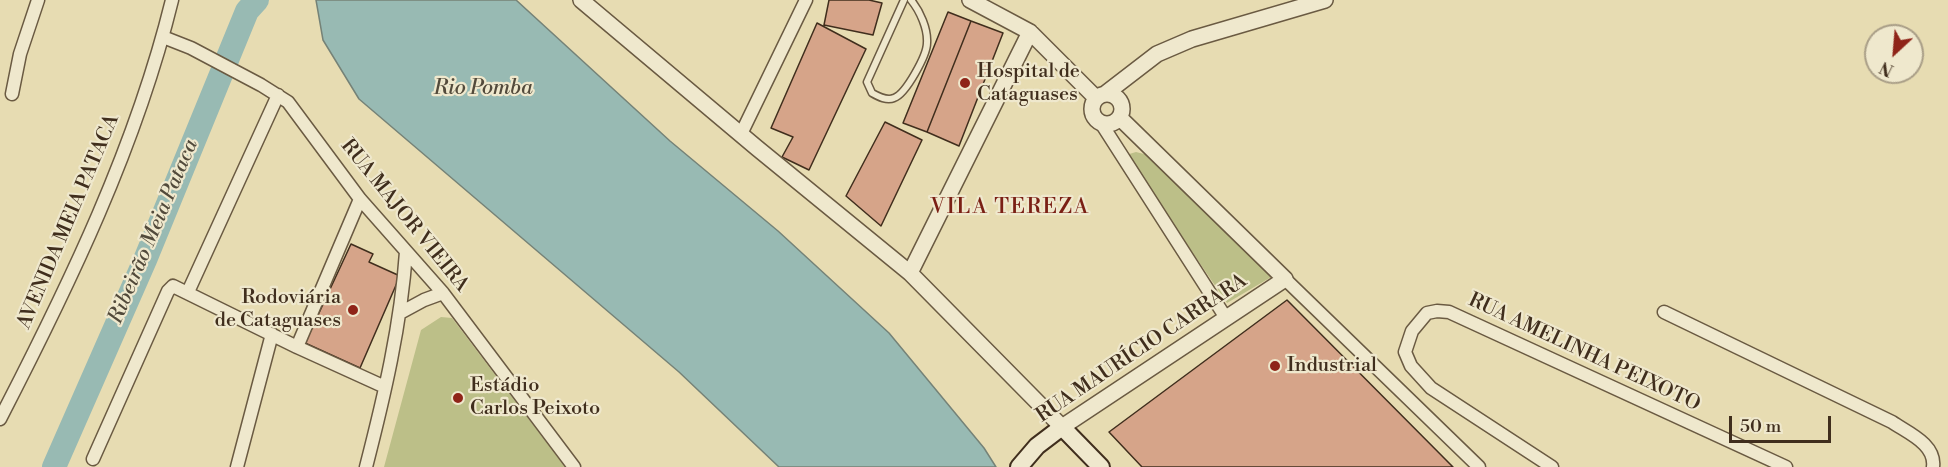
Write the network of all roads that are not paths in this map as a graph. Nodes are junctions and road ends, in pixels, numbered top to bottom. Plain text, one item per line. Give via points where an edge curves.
1 (38, 0) edge
2 (172, 0) edge
3 (581, 0) edge
4 (806, 0) edge
5 (904, 0) edge
6 (910, 0) edge
7 (970, 0) edge
8 (1325, 0) edge
9 (1030, 32) junction
10 (163, 37) junction
11 (1130, 76) junction
12 (12, 94) dead end
13 (278, 95) junction
14 (1101, 96) junction
15 (1121, 112) junction
16 (1101, 123) junction
17 (741, 134) junction
18 (360, 199) junction
19 (406, 252) junction
20 (910, 273) junction
21 (1285, 279) junction
22 (188, 292) junction
23 (443, 293) junction
24 (1664, 312) dead end
25 (400, 313) junction
26 (1226, 318) junction
27 (272, 334) junction
28 (297, 347) junction
29 (385, 387) junction
30 (0, 419) edge
31 (1062, 427) junction
32 (93, 459) dead end
33 (1022, 463) edge
34 (1934, 464) edge
35 (237, 467) edge
36 (366, 467) edge
37 (574, 467) edge
38 (1101, 467) edge
39 (1479, 467) edge
40 (1552, 467) edge
41 (1786, 467) edge

1 - 12 street
2 - 10 street, AVENIDA MEIA PATACA
3 - 17 street
4 - 17 street
5 - 6 lane via 867,82 879,97 895,98 903,93 924,56 927,35
7 - 9 street
8 - 11 street via 1192,39 1157,54
9 - 14 street
9 - 20 street
10 - 13 street, RUA MAJOR VIEIRA
10 - 30 street, AVENIDA MEIA PATACA via 134,122 67,287
11 - 14 street
11 - 15 street
13 - 18 street, RUA MAJOR VIEIRA via 300,117
13 - 22 street
14 - 15 street via 1115,96
14 - 16 street via 1093,102 1092,112
15 - 16 street via 1111,124
15 - 21 street
16 - 26 street
17 - 20 street
18 - 19 street, RUA MAJOR VIEIRA
18 - 28 street
19 - 23 street, RUA MAJOR VIEIRA
19 - 25 street
20 - 31 street
21 - 26 street, RUA MAURÍCIO CARRARA
21 - 39 street
22 - 27 street
22 - 32 street via 176,286 168,291
23 - 25 street
23 - 37 street, RUA MAJOR VIEIRA
24 - 34 street via 1892,422 1926,444
25 - 29 street
26 - 31 street, RUA MAURÍCIO CARRARA
27 - 28 street
27 - 35 street
28 - 29 street
29 - 36 street
31 - 33 main road, RUA MAURÍCIO CARRARA
31 - 38 main road
40 - 41 street, RUA AMELINHA PEIXOTO via 1431,388 1411,366 1406,352 1408,340 1427,313 1449,312

